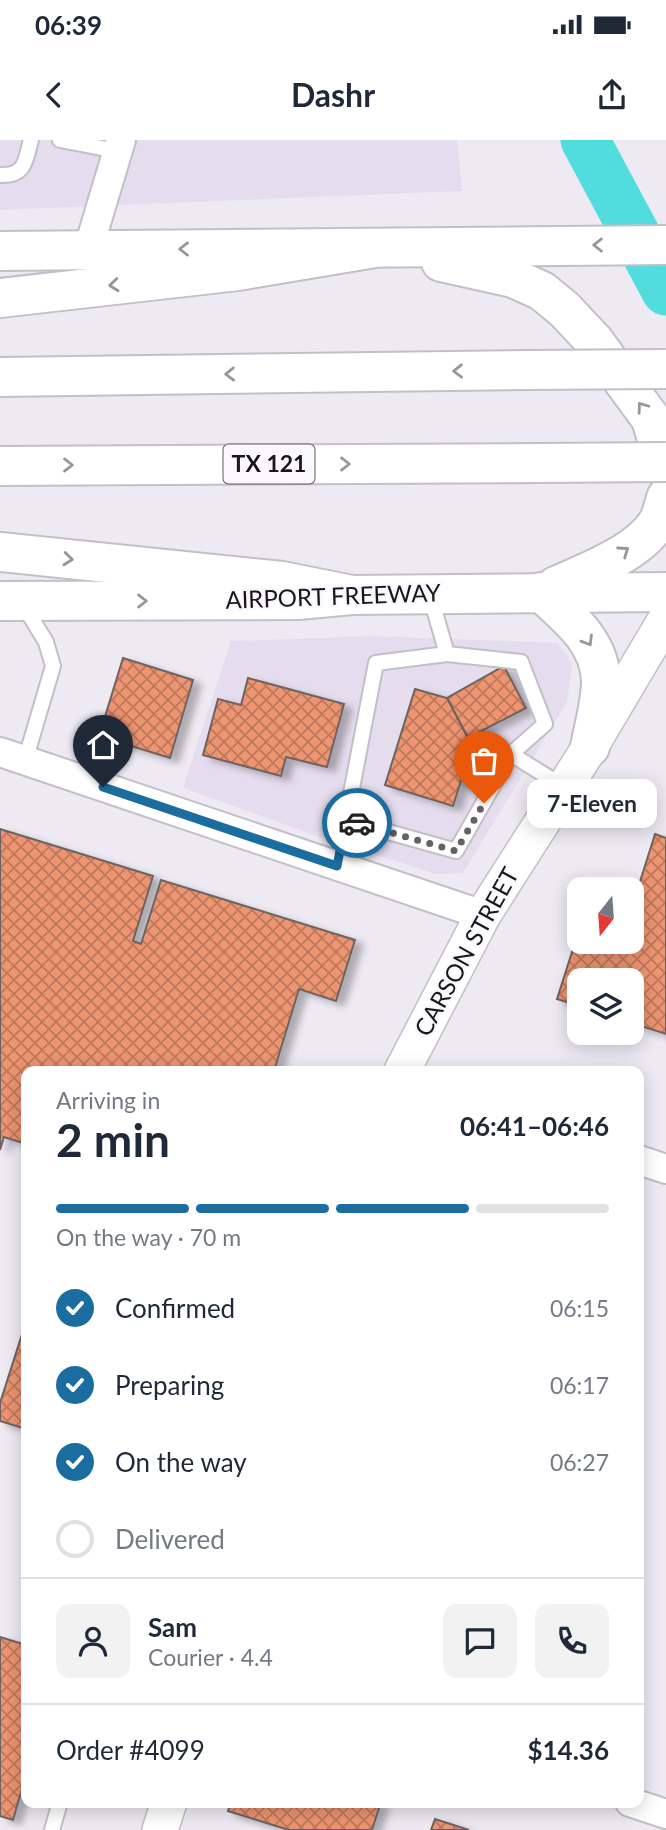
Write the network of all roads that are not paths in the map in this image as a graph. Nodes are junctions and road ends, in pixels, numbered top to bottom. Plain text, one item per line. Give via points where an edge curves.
1 (31, 140) edge
2 (60, 140) edge
3 (119, 146) edge
4 (0, 175) edge
5 (666, 245) edge
6 (375, 248) junction
7 (88, 250) junction
8 (0, 251) edge
9 (0, 298) edge
10 (666, 369) edge
11 (0, 377) edge
12 (666, 462) edge
13 (0, 466) edge
14 (666, 470) edge
15 (666, 498) edge
16 (0, 552) edge
17 (541, 592) junction
18 (666, 592) edge
19 (352, 595) junction
20 (10, 601) edge
21 (434, 609) dead end
22 (666, 619) edge
23 (447, 654) junction
24 (590, 747) junction
25 (512, 754) junction
26 (13, 757) edge
27 (564, 787) junction
28 (346, 820) junction
29 (337, 866) junction
30 (483, 915) junction
31 (405, 1066) edge
32 (644, 1162) edge
33 (666, 1169) edge
34 (644, 1807) edge
35 (58, 1808) edge
36 (167, 1808) edge
37 (666, 1814) edge
38 (52, 1830) edge
39 (160, 1830) edge

1 - 4 lane via 20,170
2 - 3 lane
3 - 7 street
5 -> 6 main road
6 -> 7 main road
6 -> 9 main road via 239,271
14 -> 6 main road via 651,419 594,341 542,290 513,278
7 - 8 main road
10 -> 11 main road, bridge
13 -> 12 main road, TX 121, bridge
17 -> 15 main road via 607,563 634,544 658,520
16 -> 19 main road via 282,581
17 - 18 main road, AIRPORT FREEWAY
17 - 19 main road, AIRPORT FREEWAY
17 -> 24 main road via 576,624 598,661 601,683
20 -> 19 main road, AIRPORT FREEWAY via 298,600
20 - 26 lane via 46,642 53,661
21 - 23 lane
22 - 24 street, CARSON STREET
23 - 25 lane via 521,662 545,724
23 - 28 lane via 376,663
24 - 27 street, CARSON STREET
25 - 27 lane
25 - 28 lane via 456,851
26 - 29 street
27 - 30 street, CARSON STREET
28 - 29 lane
29 - 30 street
30 - 31 street, CARSON STREET
32 - 33 street
34 - 37 street
35 - 38 lane
36 - 39 street

